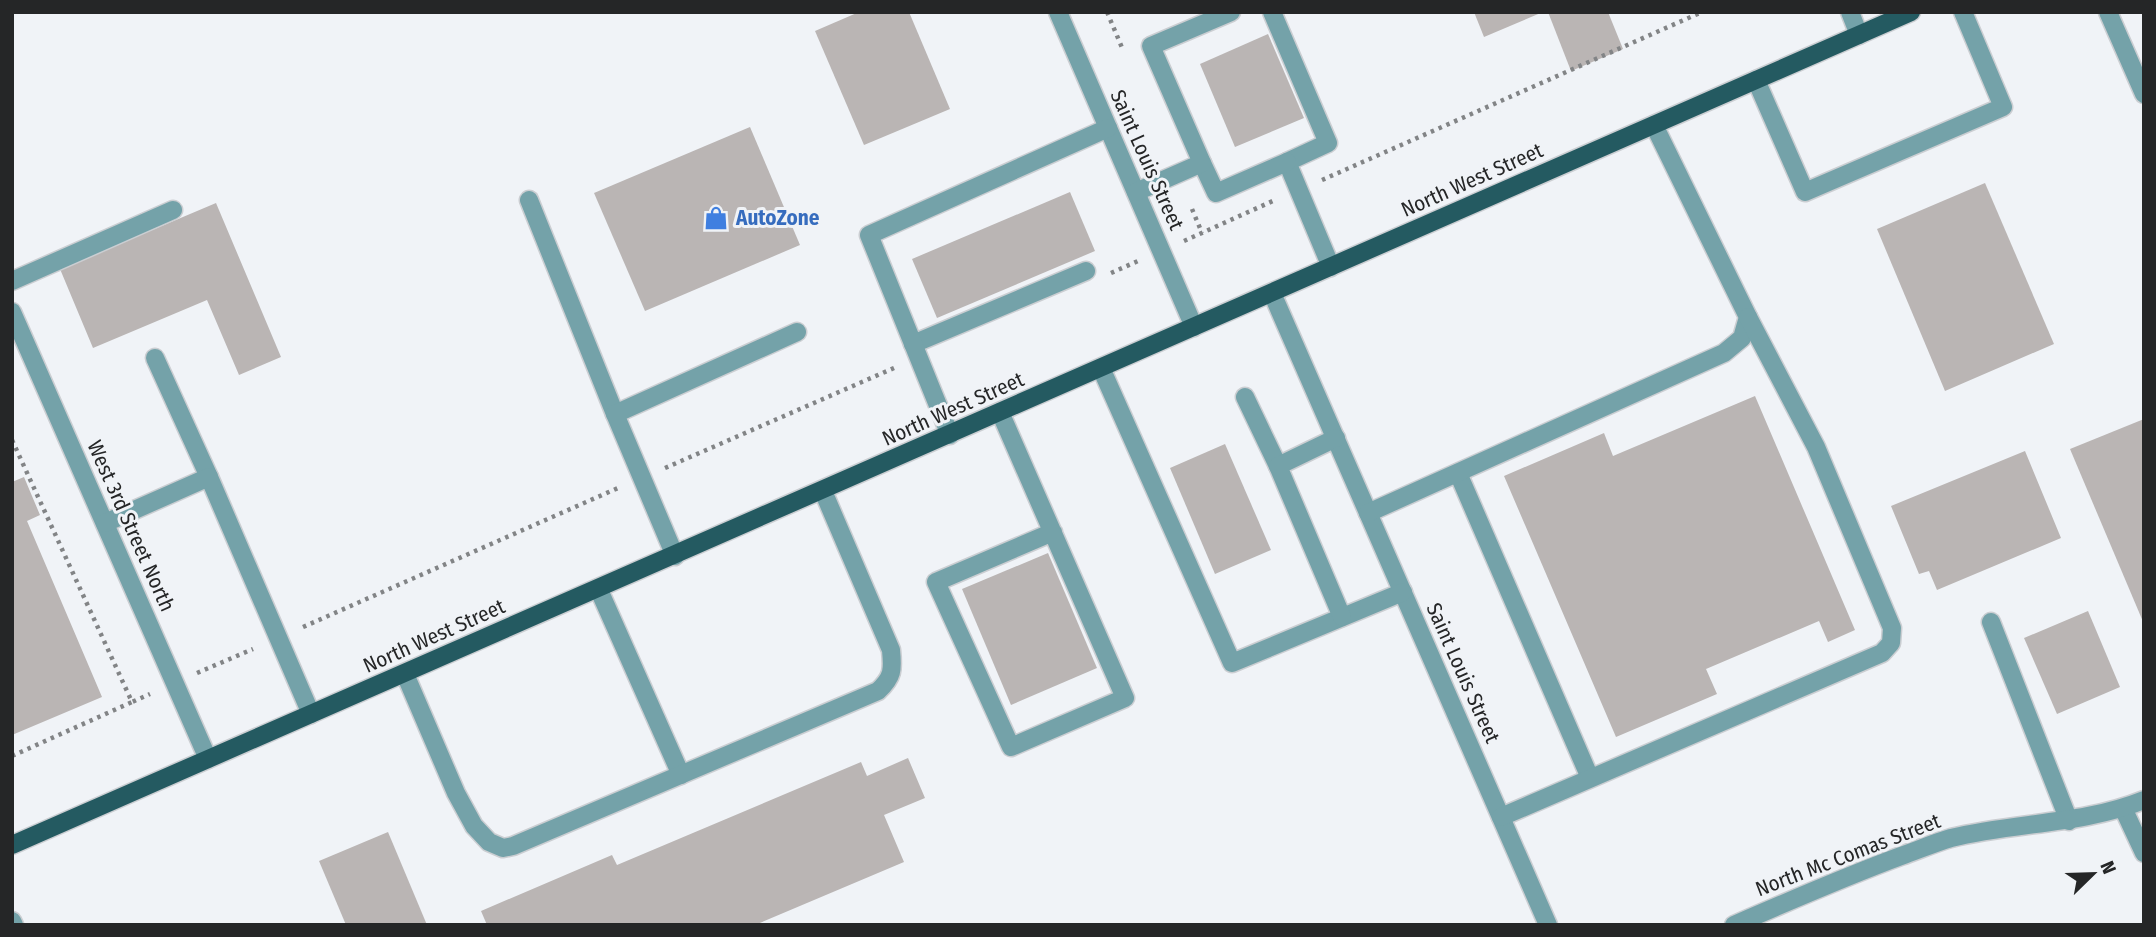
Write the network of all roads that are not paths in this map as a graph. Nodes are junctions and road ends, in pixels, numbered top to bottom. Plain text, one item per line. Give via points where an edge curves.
1 (1058, 12) edge
2 (1231, 12) edge
3 (1272, 12) edge
4 (1850, 12) edge
5 (1911, 12) edge
6 (1963, 12) edge
7 (2108, 12) edge
8 (1859, 35) junction
9 (1756, 80) junction
10 (2144, 94) edge
11 (1654, 125) junction
12 (1108, 128) junction
13 (1287, 162) junction
14 (1202, 163) junction
15 (1136, 192) junction
16 (529, 200) dead end
17 (173, 210) dead end
18 (1331, 267) junction
19 (1094, 274) road end
20 (12, 281) edge
21 (1272, 293) junction
22 (12, 312) edge
23 (1748, 317) junction
24 (1194, 327) junction
25 (797, 332) dead end
26 (916, 351) junction
27 (155, 358) dead end
28 (1101, 368) junction
29 (1245, 397) dead end
30 (1000, 412) junction
31 (615, 414) junction
32 (950, 435) junction
33 (1336, 438) junction
34 (1278, 466) junction
35 (1458, 473) junction
36 (209, 477) junction
37 (823, 491) junction
38 (1368, 513) junction
39 (105, 523) junction
40 (1053, 532) junction
41 (675, 556) junction
42 (598, 590) junction
43 (1403, 592) junction
44 (1342, 617) junction
45 (1991, 622) dead end
46 (405, 674) junction
47 (312, 715) junction
48 (208, 759) junction
49 (681, 775) junction
50 (1590, 778) junction
51 (2144, 800) edge
52 (2123, 808) junction
53 (1501, 817) junction
54 (2069, 821) junction
55 (12, 845) edge
56 (2144, 853) edge
57 (1548, 925) edge
58 (1734, 925) edge

1 - 12 street, Saint Louis Street
2 - 14 street via 1151,46
3 - 13 street via 1328,143
4 - 8 street
5 - 8 main road, North West Street
6 - 9 street via 2003,107 1805,192
7 - 10 street
8 - 9 main road, North West Street
9 - 11 main road, North West Street
11 - 18 main road, North West Street
11 - 23 street
12 - 15 street, Saint Louis Street
12 - 26 street via 869,236
13 - 14 street via 1216,193
13 - 18 street
14 - 15 street
15 - 24 street, Saint Louis Street
16 - 31 street
17 - 20 street
18 - 21 main road, North West Street
19 - 26 street
21 - 24 main road, North West Street
21 - 33 street, Saint Louis Street
22 - 39 street, West 3rd Street North
23 - 35 street via 1742,338 1724,353
23 - 50 street via 1816,447 1892,628 1891,643 1882,653
24 - 28 main road, North West Street
25 - 31 street
26 - 32 street
27 - 36 street
28 - 30 main road, North West Street
28 - 44 street via 1232,663
29 - 34 street
30 - 32 main road, North West Street
30 - 40 street
31 - 41 street
32 - 37 main road, North West Street
33 - 34 street
33 - 38 street, Saint Louis Street
34 - 44 street
35 - 38 street
35 - 50 street
36 - 39 street
36 - 47 street
37 - 41 main road, North West Street
37 - 49 street via 891,650 888,681 878,691
38 - 43 street, Saint Louis Street
39 - 48 street, West 3rd Street North
40 - 40 street via 1125,698 1010,747 936,582
41 - 42 main road, North West Street
42 - 46 main road, North West Street
42 - 49 street
43 - 44 street
43 - 53 street, Saint Louis Street
45 - 54 street
46 - 47 main road, North West Street
46 - 49 street via 474,826 489,842 503,848
47 - 48 main road, North West Street
48 - 55 main road, North West Street
50 - 53 street
51 - 52 street, North Mc Comas Street
52 - 54 street, North Mc Comas Street
52 - 56 street
53 - 57 street, Saint Louis Street
54 - 58 street, North Mc Comas Street via 1950,838

